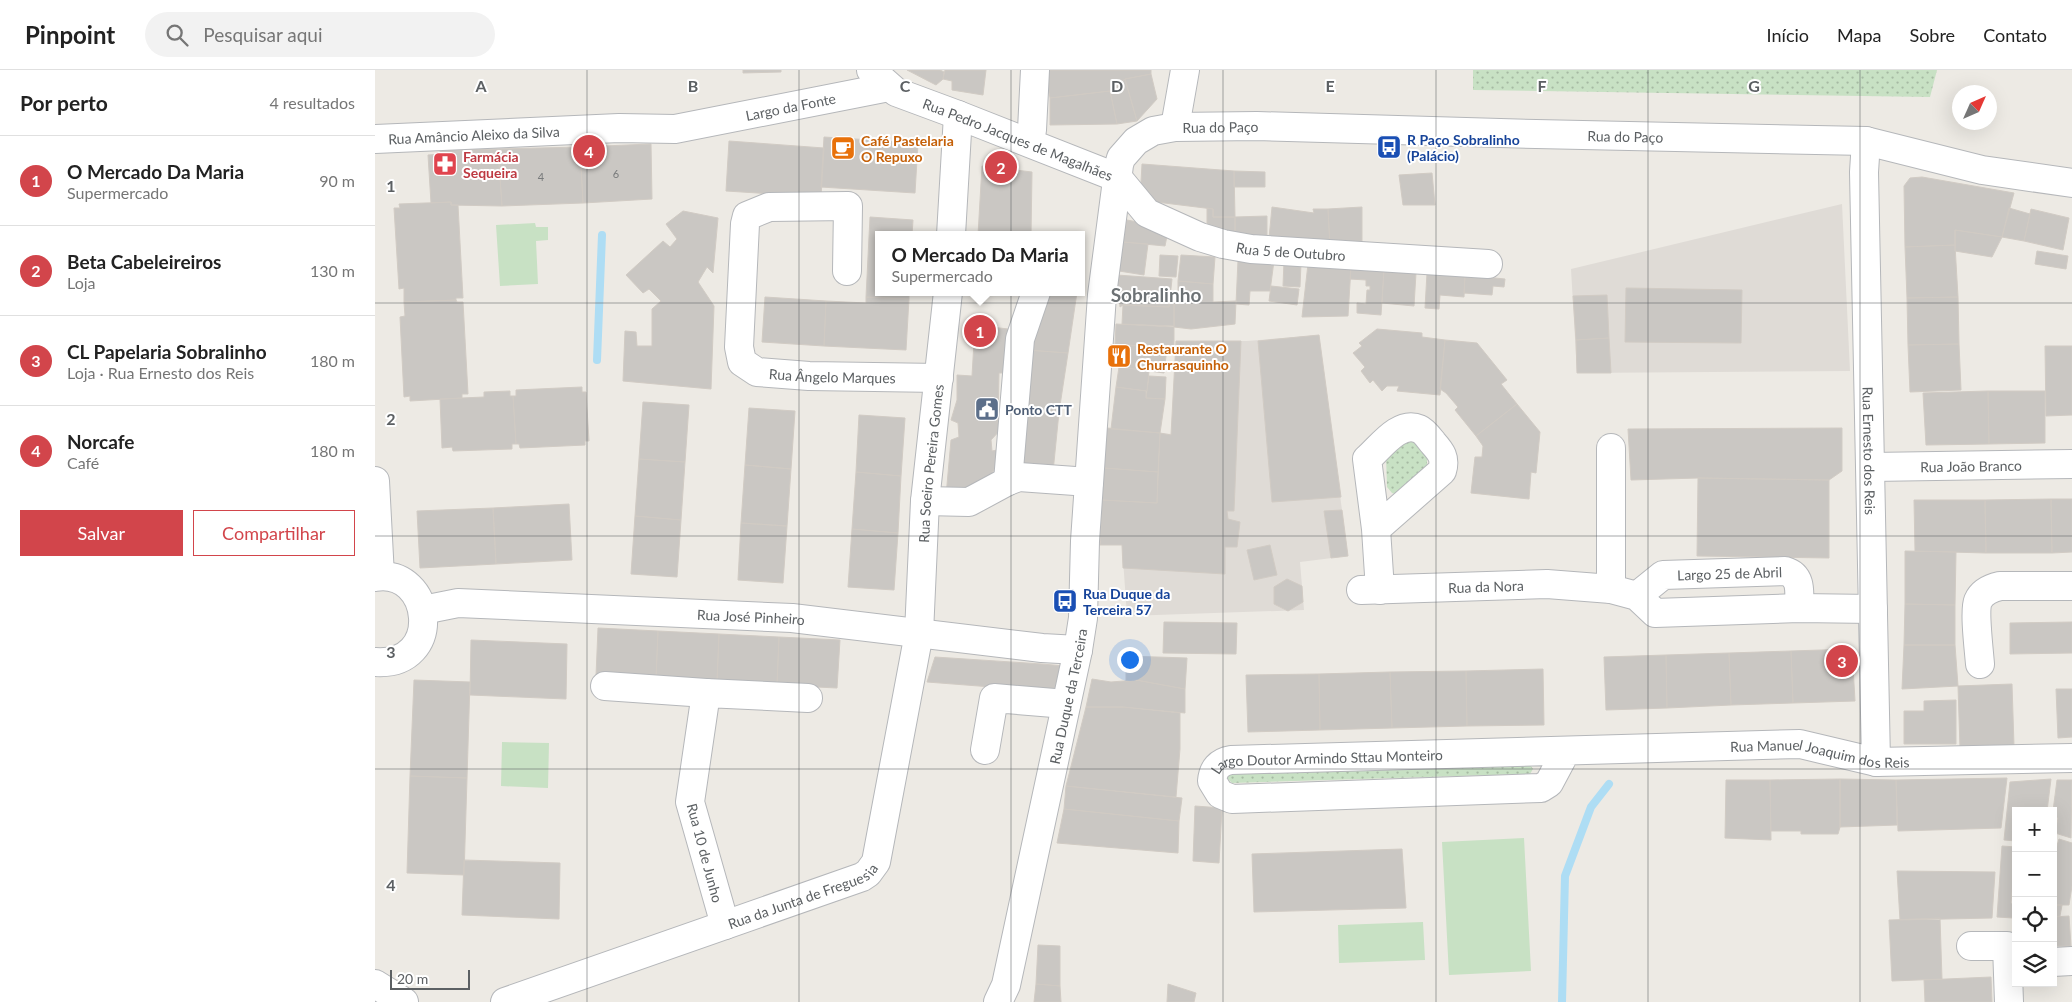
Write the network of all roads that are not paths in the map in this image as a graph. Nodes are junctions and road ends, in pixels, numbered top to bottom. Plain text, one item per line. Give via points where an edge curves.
1 (1035, 70) edge
2 (1185, 70) edge
3 (880, 78) edge
4 (958, 115) junction
5 (692, 125) joint
6 (1175, 127) junction
7 (1032, 130) dead end
8 (375, 139) edge
9 (1866, 141) junction
10 (1117, 178) junction
11 (2072, 183) edge
12 (951, 231) edge
13 (1488, 264) dead end
14 (847, 271) dead end
15 (948, 296) edge
16 (1035, 296) edge
17 (939, 378) junction
18 (1611, 448) dead end
19 (2072, 464) edge
20 (1871, 467) junction
21 (375, 481) edge
22 (1008, 481) junction
23 (1089, 482) junction
24 (925, 501) junction
25 (1377, 529) dead end
26 (377, 576) edge
27 (2072, 586) edge
28 (1611, 589) junction
29 (1637, 596) junction
30 (1799, 608) junction
31 (1873, 609) junction
32 (423, 610) junction
33 (919, 633) junction
34 (1078, 650) junction
35 (375, 662) edge
36 (1980, 664) dead end
37 (605, 686) dead end
38 (706, 692) junction
39 (808, 698) dead end
40 (1066, 704) junction
41 (985, 750) dead end
42 (1566, 751) junction
43 (2072, 758) edge
44 (1876, 762) junction
45 (725, 925) junction
46 (1971, 946) dead end
47 (2072, 961) edge
48 (2057, 962) edge
49 (2012, 963) edge
50 (375, 984) edge
51 (404, 1002) edge
52 (505, 1002) edge
53 (998, 1002) edge
54 (2009, 1002) edge

1 - 7 street
2 - 6 street
3 - 4 street, Rua Pedro Jacques de Magalhães via 896,92
3 - 5 street, Largo da Fonte
4 - 10 street, Rua Pedro Jacques de Magalhães
4 - 12 street
5 - 8 street, Rua Amâncio Aleixo da Silva via 675,129 619,128
6 - 9 street, Rua do Paço via 1257,126
6 - 10 street, Rua Pedro Jacques de Magalhães via 1153,131 1136,141 1121,158
9 - 11 street, Rua do Paço via 1982,170
9 - 20 street, Rua Ernesto dos Reis
10 - 13 street, Rua 5 de Outubro via 1147,213 1223,244 1251,249
10 - 23 street, Rua Duque da Terceira via 1102,295
14 - 17 street, Rua Ângelo Marques via 848,206 769,207 747,216 739,347 742,362 757,372
15 - 17 street, Rua Soeiro Pereira Gomes
16 - 22 street via 1020,339
17 - 24 street, Rua Soeiro Pereira Gomes
18 - 28 street
19 - 20 street, Rua João Branco
20 - 31 street, Rua Ernesto dos Reis
21 - 26 street
22 - 23 street via 1019,477
22 - 24 street via 969,502
23 - 34 street, Rua Duque da Terceira via 1085,588
24 - 33 street, Rua Soeiro Pereira Gomes
25 - 28 street, Rua da Nora via 1371,590 1547,584
26 - 32 street via 394,578 407,586 417,596
27 - 36 street via 1999,586 1986,592 1977,603
28 - 29 street
29 - 30 street via 1655,613
29 - 30 street, Largo 25 de Abril via 1663,575 1785,571 1794,575 1799,583
30 - 31 street
31 - 44 street, Rua Ernesto dos Reis
32 - 33 street, Rua José Pinheiro via 459,604 792,618
32 - 35 street via 424,625 420,639 411,651 399,659
33 - 34 street, Rua José Pinheiro
33 - 45 street, Rua da Junta de Freguesia via 877,862 863,877
34 - 40 street, Rua Duque da Terceira
37 - 38 street
38 - 39 street
38 - 45 street, Rua 10 de Junho via 690,796
40 - 41 street via 994,698
40 - 53 street, Rua Duque da Terceira via 1006,985
42 - 42 street, Largo Doutor Armindo Sttau Monteiro via 1549,783 1541,788 1232,799 1220,794 1212,781 1217,767 1231,760
42 - 44 street, Rua Manuel Joaquim dos Reis via 1800,744
43 - 44 street, Rua Manuel Joaquim dos Reis
45 - 52 street, Rua da Junta de Freguesia
46 - 49 street via 2007,946
47 - 48 street
49 - 54 street
50 - 51 street

